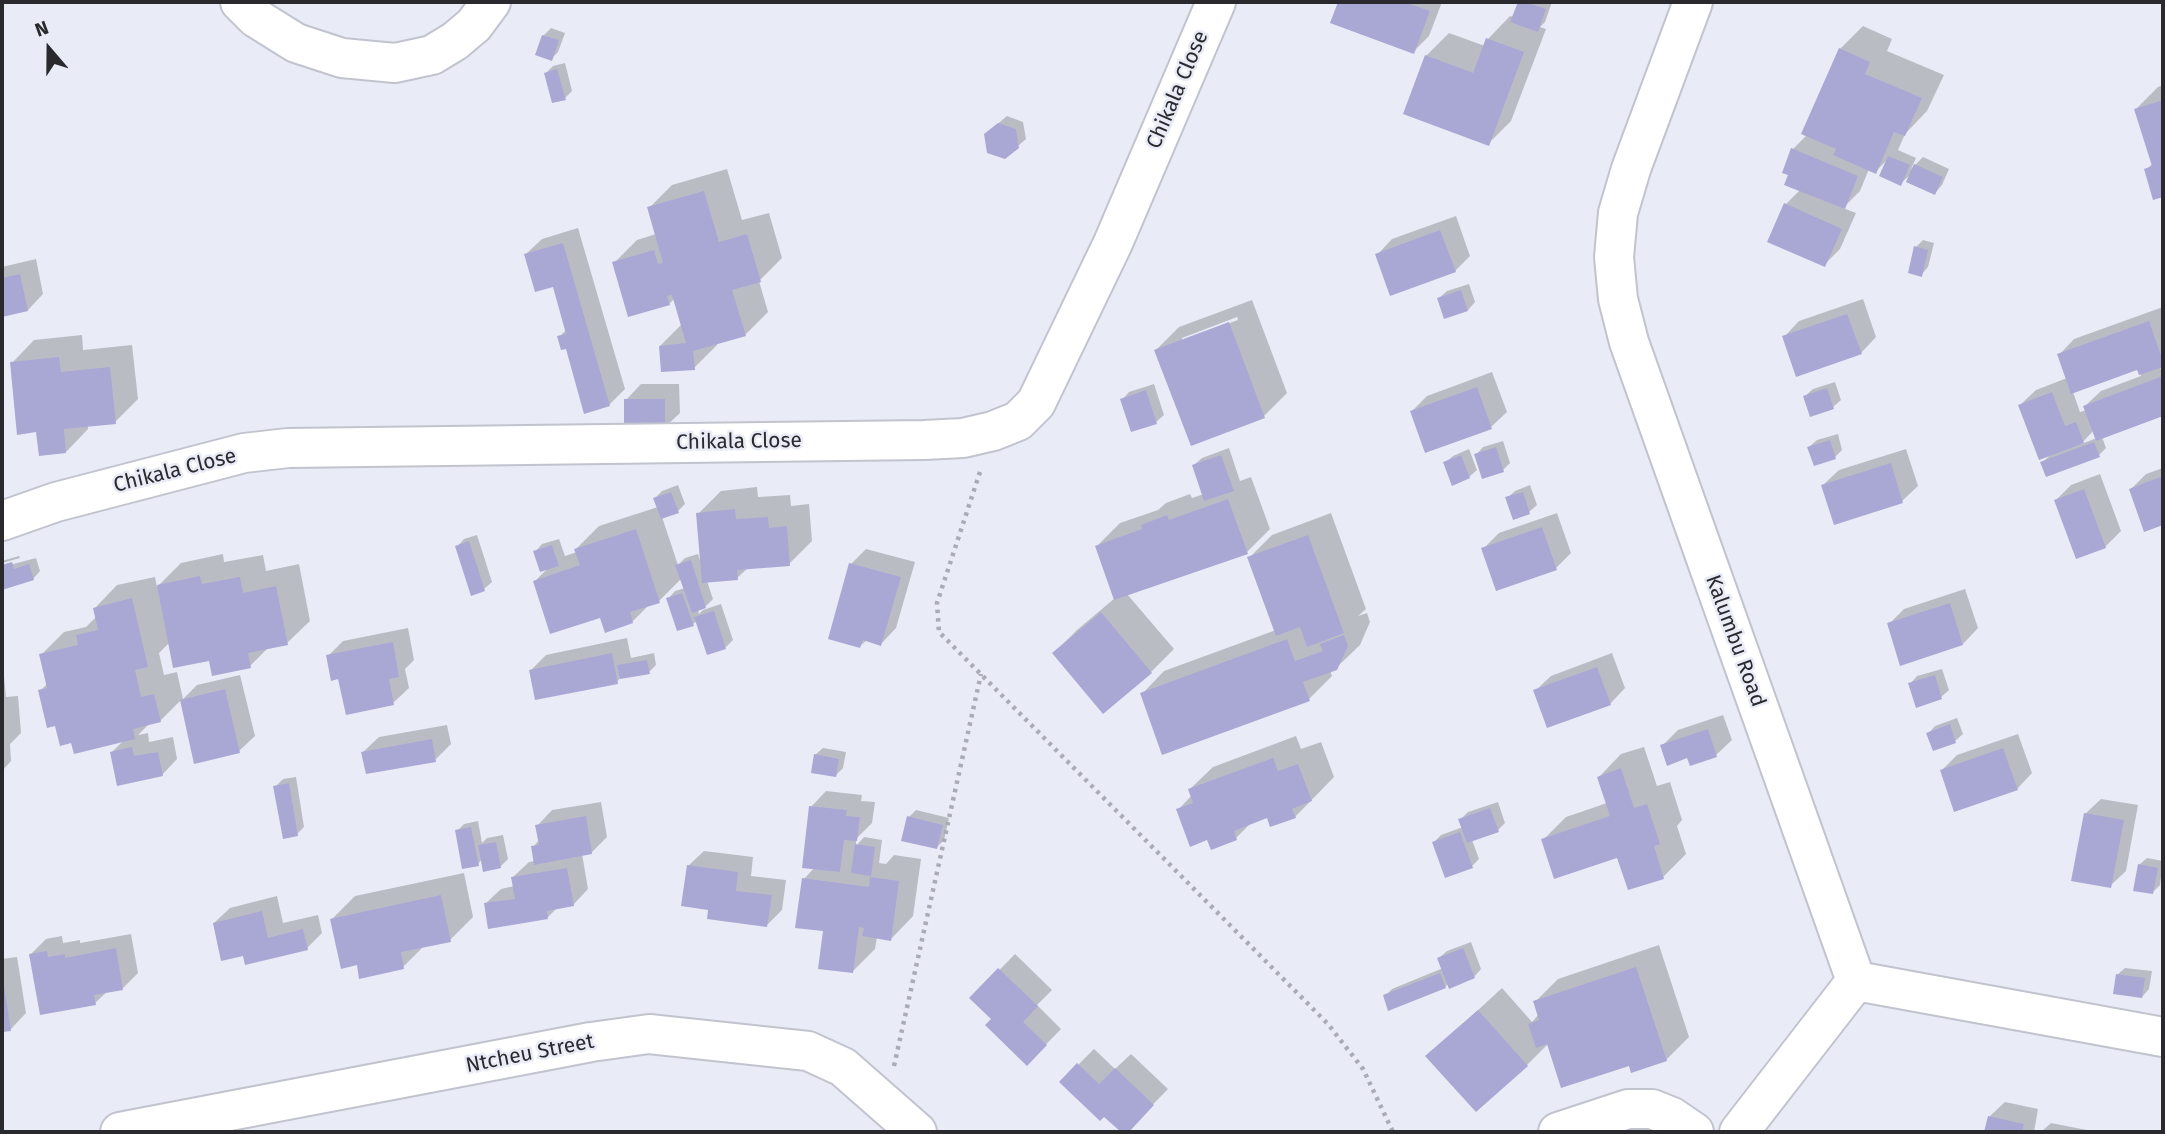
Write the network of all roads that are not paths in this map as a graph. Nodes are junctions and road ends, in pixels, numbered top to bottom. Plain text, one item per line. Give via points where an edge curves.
1 (240, 2) edge
2 (491, 2) edge
3 (1216, 2) edge
4 (1693, 2) edge
5 (2, 521) edge
6 (1856, 981) junction
7 (2163, 1037) edge
8 (120, 1132) edge
9 (917, 1132) edge
10 (1558, 1132) edge
11 (1693, 1132) edge
12 (1739, 1132) edge

1 - 2 street via 296,43 342,58 395,63 432,55 455,41
3 - 5 street, Chikala Close via 1113,243 1036,403 1018,421 993,432 924,440 289,448 231,457 56,502
4 - 6 street, Kalumbu Road via 1618,213 1614,257 1618,299 1629,342
6 - 7 street
6 - 12 street
8 - 9 street, Ntcheu Street via 649,1034 808,1051 843,1067
10 - 11 street via 1628,1109 1652,1109

